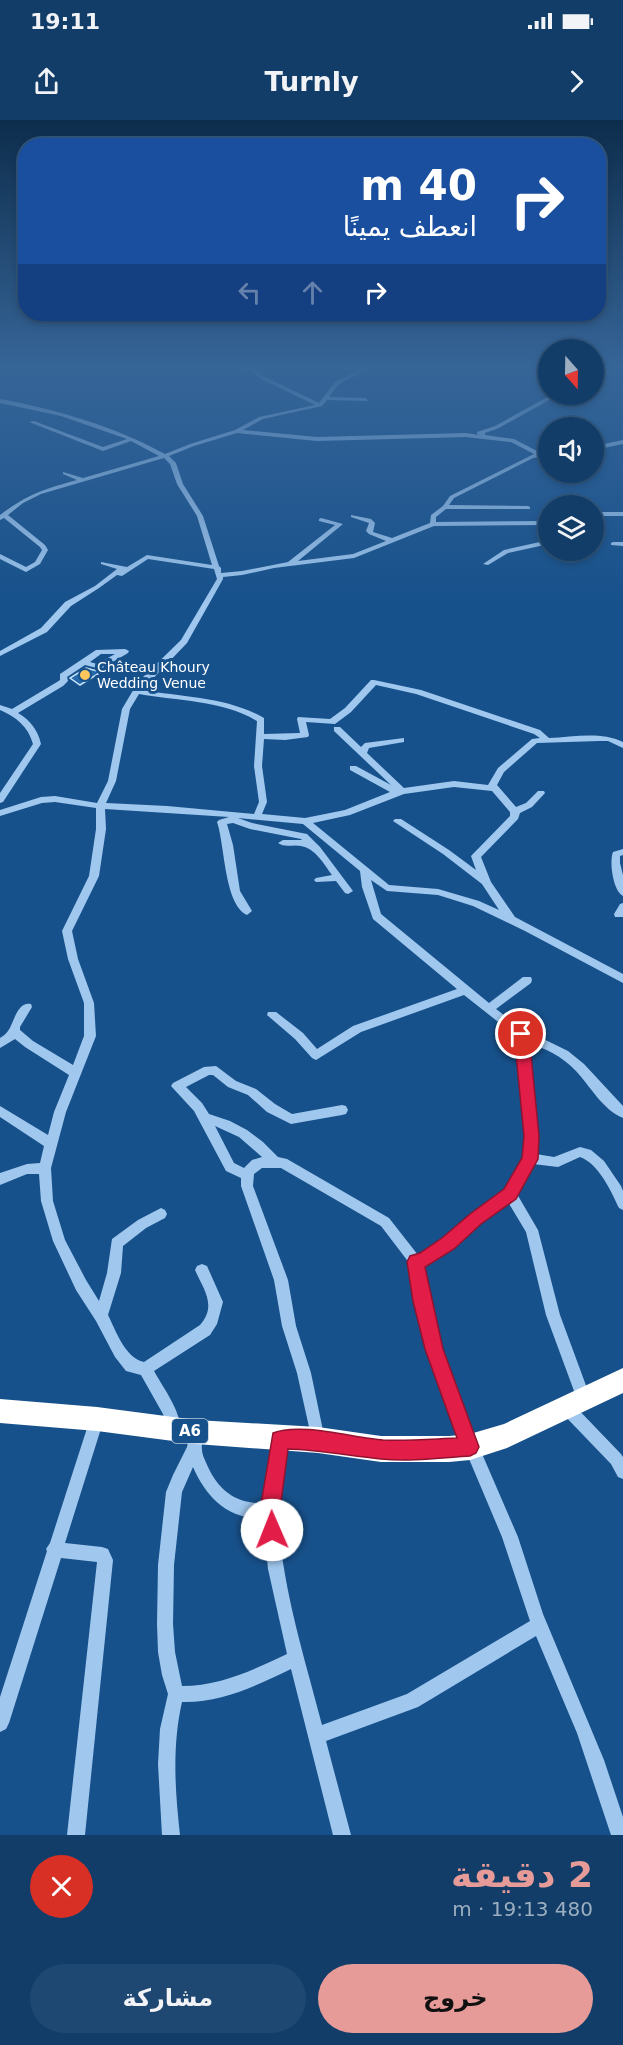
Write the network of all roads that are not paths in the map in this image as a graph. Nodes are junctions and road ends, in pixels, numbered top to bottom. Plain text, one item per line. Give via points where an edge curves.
1 (93, 445) edge
2 (115, 445) edge
3 (144, 445) edge
4 (193, 445) edge
5 (523, 445) edge
6 (538, 453) edge
7 (538, 454) edge
8 (165, 456) junction
9 (65, 473) dead end
10 (83, 480) junction
11 (445, 507) junction
12 (528, 508) dead end
13 (604, 514) edge
14 (623, 514) edge
15 (2, 516) edge
16 (352, 516) dead end
17 (321, 520) dead end
18 (538, 523) edge
19 (433, 524) junction
20 (393, 541) junction
21 (538, 544) edge
22 (614, 544) dead end
23 (623, 544) edge
24 (0, 556) edge
25 (103, 563) dead end
26 (290, 564) junction
27 (486, 564) dead end
28 (125, 568) junction
29 (219, 572) junction
30 (106, 587) dead end
31 (0, 654) edge
32 (84, 662) dead end
33 (52, 685) dead end
34 (137, 691) junction
35 (1, 707) edge
36 (11, 713) junction
37 (337, 729) dead end
38 (260, 736) junction
39 (401, 740) dead end
40 (547, 740) junction
41 (623, 745) edge
42 (363, 753) junction
43 (353, 768) dead end
44 (493, 786) junction
45 (400, 792) junction
46 (541, 793) dead end
47 (0, 800) edge
48 (100, 806) junction
49 (515, 811) junction
50 (0, 813) edge
51 (257, 816) junction
52 (233, 817) junction
53 (305, 821) junction
54 (398, 821) dead end
55 (283, 843) dead end
56 (316, 847) junction
57 (623, 852) edge
58 (365, 868) junction
59 (339, 877) junction
60 (319, 880) dead end
61 (486, 883) junction
62 (348, 891) dead end
63 (623, 893) edge
64 (247, 911) dead end
65 (511, 919) junction
66 (623, 979) edge
67 (527, 980) dead end
68 (465, 990) junction
69 (27, 1007) dead end
70 (488, 1009) junction
71 (272, 1014) dead end
72 (15, 1032) junction
73 (521, 1034) junction
74 (0, 1044) edge
75 (75, 1073) junction
76 (342, 1110) dead end
77 (0, 1112) edge
78 (623, 1113) edge
79 (205, 1118) junction
80 (51, 1144) junction
81 (530, 1159) junction
82 (274, 1161) junction
83 (45, 1168) junction
84 (246, 1175) junction
85 (0, 1179) edge
86 (510, 1194) junction
87 (623, 1204) edge
88 (161, 1215) dead end
89 (416, 1262) junction
90 (202, 1269) dead end
91 (101, 1316) junction
92 (146, 1369) junction
93 (623, 1380) edge
94 (575, 1404) junction
95 (0, 1411) edge
96 (97, 1419) junction
97 (188, 1437) junction
98 (280, 1439) junction
99 (318, 1440) junction
100 (470, 1447) junction
101 (621, 1465) edge
102 (270, 1510) junction
103 (54, 1550) junction
104 (539, 1625) junction
105 (297, 1658) junction
106 (176, 1694) junction
107 (0, 1723) edge
108 (318, 1735) junction
109 (76, 1835) edge
110 (171, 1835) edge
111 (342, 1835) edge
112 (620, 1835) edge

1 - 2 street via 103,449
3 - 8 street
4 - 8 street
5 - 6 street
7 - 11 street via 452,497
8 - 10 street
8 - 29 street via 173,463 181,488 200,516
9 - 10 street
10 - 15 street via 32,496
11 - 12 street
11 - 19 street via 433,516
13 - 14 street
15 - 24 street via 45,550 38,563 26,570
16 - 20 street via 369,520 371,533
17 - 26 street via 340,524
18 - 19 street
19 - 20 street
20 - 26 street via 350,557
21 - 27 street via 506,551
22 - 23 street
25 - 28 street
26 - 29 street
28 - 29 street via 151,557
28 - 30 street
28 - 31 street via 68,604 39,633
29 - 34 street via 215,590 184,641
32 - 36 street via 63,676 60,684
33 - 35 street via 14,709
34 - 38 street via 247,711 261,720
34 - 48 street via 126,709 112,781
35 - 36 street
36 - 47 street via 33,730 37,744
37 - 42 street
38 - 40 street via 305,735 301,719 332,722 374,682 418,692 537,732
38 - 51 street via 258,766 263,802
39 - 42 street via 365,746
40 - 41 street via 604,738
40 - 44 street via 535,741 501,770
42 - 45 street
43 - 45 street
44 - 45 street via 488,789 454,784
44 - 49 street
45 - 53 street via 347,813
46 - 49 street via 529,805
48 - 50 street via 40,800
48 - 52 street
48 - 75 street via 94,876 67,931 89,1003 90,1020 90,1036
49 - 61 street via 514,817 476,856
51 - 52 street
51 - 53 street
52 - 56 street via 250,826 304,836
52 - 64 street via 222,822 235,892
53 - 58 street
54 - 61 street via 439,846
55 - 56 street
56 - 59 street
57 - 63 street via 616,854 615,863
58 - 65 street via 387,888 438,892
58 - 68 street via 367,887 378,916
59 - 60 street
59 - 62 street
61 - 65 street
65 - 66 street
67 - 70 street
68 - 70 street
68 - 71 street via 357,1029 316,1055
69 - 72 street
70 - 73 street
72 - 74 street
72 - 75 street
73 - 78 street via 564,1053
73 - 81 street
75 - 80 street
76 - 79 street via 291,1119 252,1092 208,1070 177,1086
77 - 80 street
79 - 82 street via 231,1127 264,1147
79 - 84 street via 230,1167
80 - 83 street
81 - 86 street
81 - 87 street via 553,1162 583,1152 592,1156
82 - 84 street via 257,1164
82 - 89 street via 385,1222
83 - 85 street via 27,1169
83 - 91 street via 47,1201 59,1241
84 - 99 street via 281,1280
86 - 89 street via 448,1243
86 - 94 street via 532,1230
88 - 91 street via 117,1244 114,1273
89 - 100 street via 434,1349
90 - 92 street via 216,1302 210,1324
91 - 92 street via 131,1366
92 - 97 street
93 - 94 highway, A6
94 - 100 highway, A6 via 507,1436
94 - 101 street
95 - 96 highway, A6
96 - 97 highway, A6
96 - 103 street
97 - 98 highway, A6
97 - 102 street via 201,1473 213,1490 232,1505 253,1513
97 - 106 street via 175,1491 166,1570 166,1653
98 - 99 highway, A6
98 - 102 street
99 - 100 highway, A6 via 381,1449
100 - 104 street via 505,1525
102 - 105 street via 276,1569
103 - 107 street
103 - 109 street via 95,1552 105,1560
104 - 108 street via 412,1701
104 - 112 street via 591,1749
105 - 106 street via 214,1692
105 - 108 street
106 - 110 street via 167,1737
108 - 111 street

